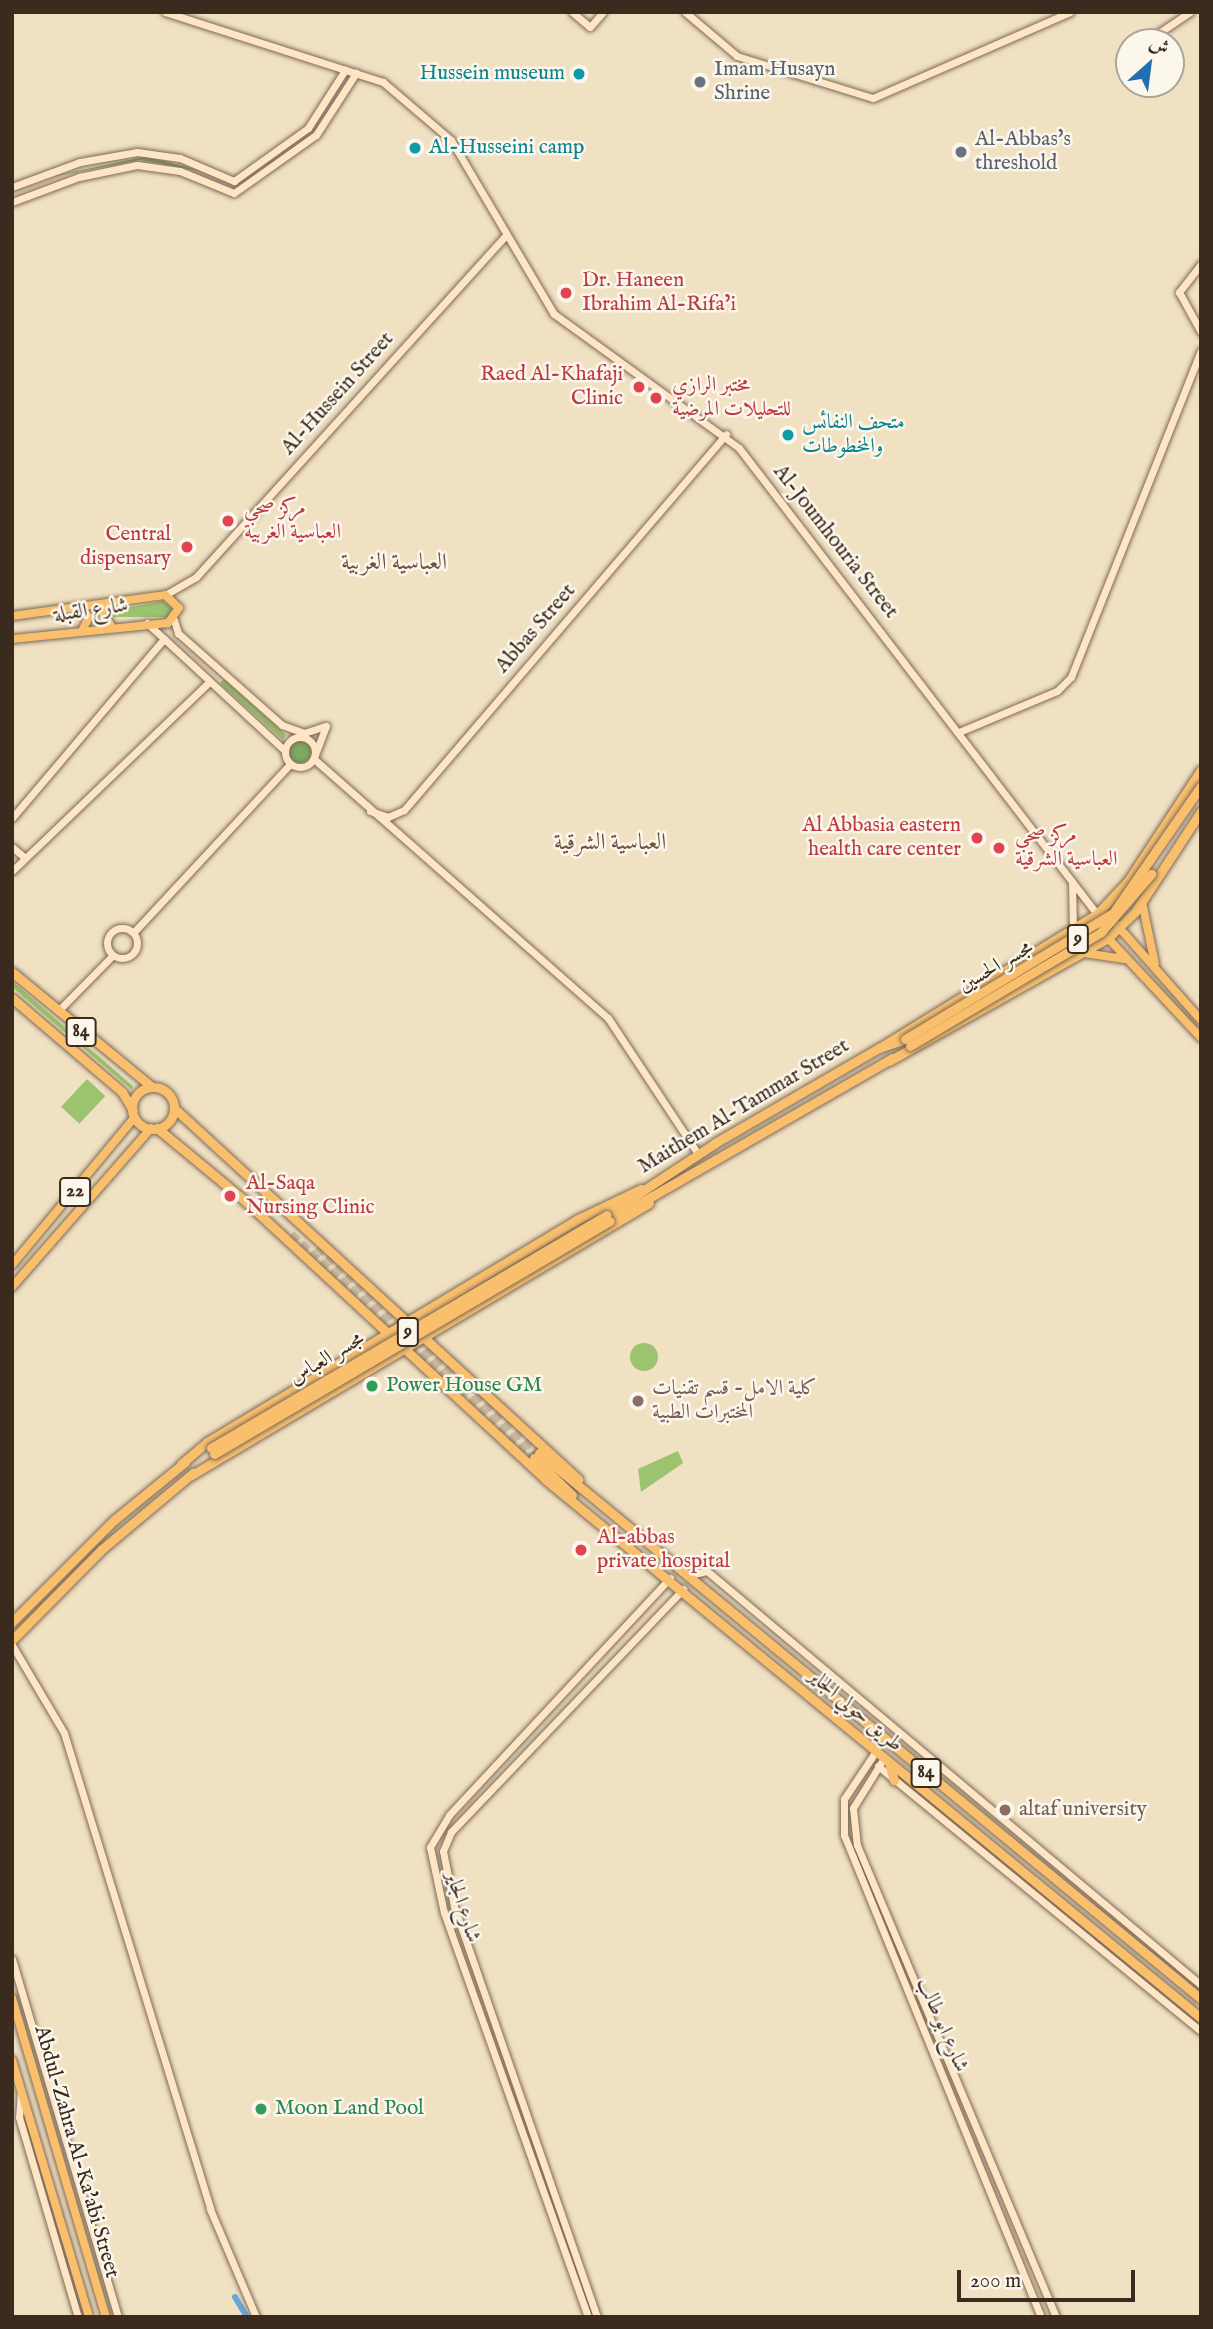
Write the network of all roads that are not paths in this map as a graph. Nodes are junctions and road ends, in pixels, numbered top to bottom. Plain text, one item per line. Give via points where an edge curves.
1 (165, 12) edge
2 (572, 12) edge
3 (603, 12) edge
4 (685, 12) edge
5 (1070, 12) edge
6 (1190, 12) edge
7 (1166, 28) edge
8 (345, 70) junction
9 (356, 74) junction
10 (12, 187) edge
11 (12, 202) edge
12 (506, 235) junction
13 (1201, 264) edge
14 (1201, 332) edge
15 (1201, 351) edge
16 (726, 434) junction
17 (165, 595) junction
18 (109, 603) junction
19 (80, 606) junction
20 (12, 615) edge
21 (174, 620) junction
22 (140, 622) junction
23 (112, 626) junction
24 (83, 629) junction
25 (12, 639) edge
26 (164, 639) junction
27 (210, 681) junction
28 (959, 732) junction
29 (285, 751) junction
30 (314, 759) junction
31 (290, 764) junction
32 (1201, 770) edge
33 (1201, 786) edge
34 (1201, 797) edge
35 (360, 805) junction
36 (1201, 811) edge
37 (12, 818) edge
38 (12, 847) edge
39 (26, 858) junction
40 (12, 871) edge
41 (1071, 878) junction
42 (1142, 900) junction
43 (1097, 914) junction
44 (1120, 927) junction
45 (1072, 930) junction
46 (133, 933) junction
47 (1108, 938) junction
48 (1084, 953) junction
49 (113, 955) junction
50 (1130, 962) junction
51 (1155, 967) junction
52 (12, 972) edge
53 (12, 998) edge
54 (58, 1011) junction
55 (1201, 1020) edge
56 (1201, 1038) edge
57 (908, 1042) junction
58 (879, 1048) junction
59 (889, 1061) junction
60 (152, 1087) junction
61 (174, 1108) junction
62 (134, 1113) junction
63 (154, 1128) junction
64 (698, 1154) junction
65 (234, 1165) junction
66 (245, 1175) junction
67 (219, 1178) junction
68 (258, 1186) junction
69 (641, 1189) junction
70 (233, 1190) junction
71 (244, 1200) junction
72 (649, 1203) junction
73 (607, 1218) junction
74 (12, 1265) edge
75 (12, 1287) edge
76 (390, 1303) junction
77 (430, 1308) junction
78 (410, 1320) junction
79 (373, 1321) junction
80 (447, 1326) junction
81 (387, 1334) junction
82 (428, 1337) junction
83 (375, 1341) junction
84 (405, 1351) junction
85 (443, 1352) junction
86 (389, 1360) junction
87 (419, 1364) junction
88 (212, 1451) junction
89 (181, 1464) junction
90 (190, 1476) junction
91 (596, 1498) junction
92 (584, 1509) junction
93 (690, 1575) junction
94 (670, 1578) junction
95 (682, 1589) junction
96 (12, 1622) edge
97 (12, 1643) edge
98 (856, 1698) junction
99 (847, 1707) junction
100 (543, 1713) junction
101 (553, 1725) junction
102 (876, 1751) junction
103 (886, 1760) junction
104 (878, 1766) junction
105 (862, 1769) junction
106 (871, 1775) junction
107 (894, 1780) junction
108 (958, 1784) junction
109 (951, 1793) junction
110 (1047, 1894) junction
111 (1038, 1902) junction
112 (1120, 1921) junction
113 (1113, 1930) junction
114 (12, 1959) edge
115 (1201, 1985) edge
116 (12, 1997) edge
117 (1201, 1999) edge
118 (1201, 2018) edge
119 (1201, 2031) edge
120 (12, 2060) edge
121 (22, 2089) junction
122 (967, 2101) junction
123 (957, 2106) junction
124 (85, 2201) junction
125 (74, 2204) junction
126 (575, 2248) junction
127 (565, 2252) junction
128 (78, 2317) edge
129 (89, 2317) edge
130 (106, 2317) edge
131 (118, 2317) edge
132 (256, 2317) edge
133 (588, 2317) edge
134 (597, 2317) edge
135 (1041, 2317) edge
136 (1056, 2317) edge

1 - 8 main road
2 - 3 main road via 590,27
4 - 5 main road via 737,56 880,97
6 - 7 main road
8 - 9 main road
8 - 10 main road via 303,133 233,181 180,158 137,152 80,162
9 - 11 main road via 316,135 234,193 180,171 137,165 79,177
9 - 12 main road, Al-Joumhouria Street via 383,82 451,140
12 - 16 main road, Al-Joumhouria Street via 554,314
12 - 17 main road, Al-Hussein Street via 196,577
13 - 14 main road via 1184,281 1181,304
15 - 28 main road via 1071,677 1057,691
16 - 28 main road, Al-Joumhouria Street
16 - 35 main road, Abbas Street via 404,810 388,817
17 - 18 main road
17 - 21 main road via 178,605
18 - 19 main road
18 - 23 main road via 103,613
19 - 20 main road
19 - 24 main road via 89,617
21 - 22 main road, شارع القبلة
21 - 30 main road via 178,633 282,725 304,733 326,726
22 - 23 main road, شارع القبلة
22 - 26 main road
23 - 24 main road, شارع القبلة
24 - 25 main road, شارع القبلة
26 - 27 main road
26 - 37 main road
27 - 29 main road
27 - 39 main road
28 - 41 main road, Al-Joumhouria Street
29 - 30 main road via 291,740 304,737 314,746
29 - 31 main road
30 - 31 main road via 303,768
30 - 35 main road
31 - 46 main road
32 - 43 highway via 1133,873
33 - 57 highway, مجسر الحسين / 9, bridge via 1114,913
34 - 57 highway, مجسر الحسين / 9, bridge via 1118,918
35 - 64 main road via 608,1018
36 - 42 highway
38 - 39 main road
39 - 40 main road
41 - 43 main road, Al-Joumhouria Street
41 - 45 main road via 1077,911
42 - 44 highway
42 - 51 main road
43 - 44 main road via 1107,914
43 - 45 highway
43 - 47 main road
44 - 47 highway
44 - 51 main road
45 - 58 highway
46 - 49 main road via 133,953
46 - 49 main road via 111,932 107,944
47 - 48 highway
47 - 50 main road
48 - 50 main road
48 - 59 highway
49 - 54 main road
50 - 56 main road
51 - 55 main road
52 - 54 highway, 84
53 - 62 highway, 84 via 122,1092
54 - 60 highway, 84
57 - 58 highway, Maithem Al-Tammar Street / 9
57 - 59 highway, Maithem Al-Tammar Street / 9
58 - 64 highway, Maithem Al-Tammar Street / 9
59 - 72 highway, Maithem Al-Tammar Street / 9
60 - 61 highway, 84 via 167,1092
60 - 62 highway via 138,1094
61 - 63 highway
61 - 65 highway, 84
62 - 63 highway, 84
62 - 74 main road, 22
63 - 67 highway, 84
63 - 75 main road
64 - 69 highway, Maithem Al-Tammar Street / 9
65 - 66 highway, 84
65 - 67 highway
66 - 68 highway, 84
66 - 70 highway
67 - 70 highway, 84
68 - 71 highway, 84 via 294,1231
68 - 76 highway
69 - 73 highway, Maithem Al-Tammar Street / 9
69 - 77 highway via 609,1201
70 - 71 highway, 84
71 - 79 highway
72 - 73 highway, Maithem Al-Tammar Street / 9
72 - 80 highway
73 - 88 highway, مجسر العباس / 9, bridge
76 - 77 highway via 414,1311
76 - 78 highway
77 - 78 highway
78 - 81 highway
78 - 82 highway
79 - 81 highway
79 - 83 highway
80 - 82 highway
80 - 85 highway via 440,1338
81 - 83 highway
81 - 84 highway
82 - 84 highway
82 - 85 highway
83 - 89 highway via 207,1442
84 - 86 highway
84 - 87 highway
85 - 91 highway
86 - 87 highway
86 - 90 highway
87 - 92 highway
88 - 89 highway, 9
88 - 90 highway, 9
89 - 96 highway, 9 via 94,1539
90 - 97 highway, 9 via 102,1549
91 - 92 highway, 84 via 537,1456
91 - 93 highway, طريق حولي الجاير / 84
92 - 94 highway, طريق حولي الجاير / 84
93 - 98 main road via 707,1571
93 - 99 highway, طريق حولي الجاير / 84
94 - 95 highway, طريق حولي الجاير / 84
94 - 100 main road, شارع الجاير
95 - 101 main road, شارع الجاير
95 - 102 highway, طريق حولي الجاير / 84
97 - 132 main road via 64,1732 210,2210
98 - 99 highway
98 - 108 main road
99 - 109 highway, طريق حولي الجاير / 84
100 - 101 main road
100 - 127 main road, شارع الجاير via 449,1815 429,1854 444,1913
101 - 126 main road, شارع الجاير via 451,1832 444,1863
102 - 103 highway, طريق حولي الجاير / 84
102 - 105 main road, شارع ابو طالب
103 - 104 main road, شارع ابو طالب
103 - 107 highway
103 - 110 highway, طريق حولي الجاير / 84
104 - 106 main road, شارع ابو طالب
104 - 107 main road
105 - 106 main road
105 - 123 main road, شارع ابو طالب via 844,1799 842,1828
106 - 122 main road, شارع ابو طالب via 853,1808 857,1844
107 - 111 main road
108 - 109 highway
108 - 112 main road
109 - 113 highway, طريق حولي الجاير / 84
110 - 111 highway
110 - 118 highway, طريق حولي الجاير / 84
111 - 119 main road
112 - 113 highway
112 - 115 main road
113 - 117 highway, طريق حولي الجاير / 84
114 - 124 main road
116 - 125 main road, Abdul-Zahra Al-Ka'abi Street
120 - 121 main road, Abdul-Zahra Al-Ka'abi Street
121 - 128 main road via 19,2117
121 - 129 main road, Abdul-Zahra Al-Ka'abi Street
122 - 123 main road
122 - 136 main road, شارع ابو طالب
123 - 135 main road, شارع ابو طالب
124 - 125 main road
124 - 131 main road
125 - 130 main road, Abdul-Zahra Al-Ka'abi Street
126 - 127 main road
126 - 134 main road, شارع الجاير
127 - 133 main road, شارع الجاير

